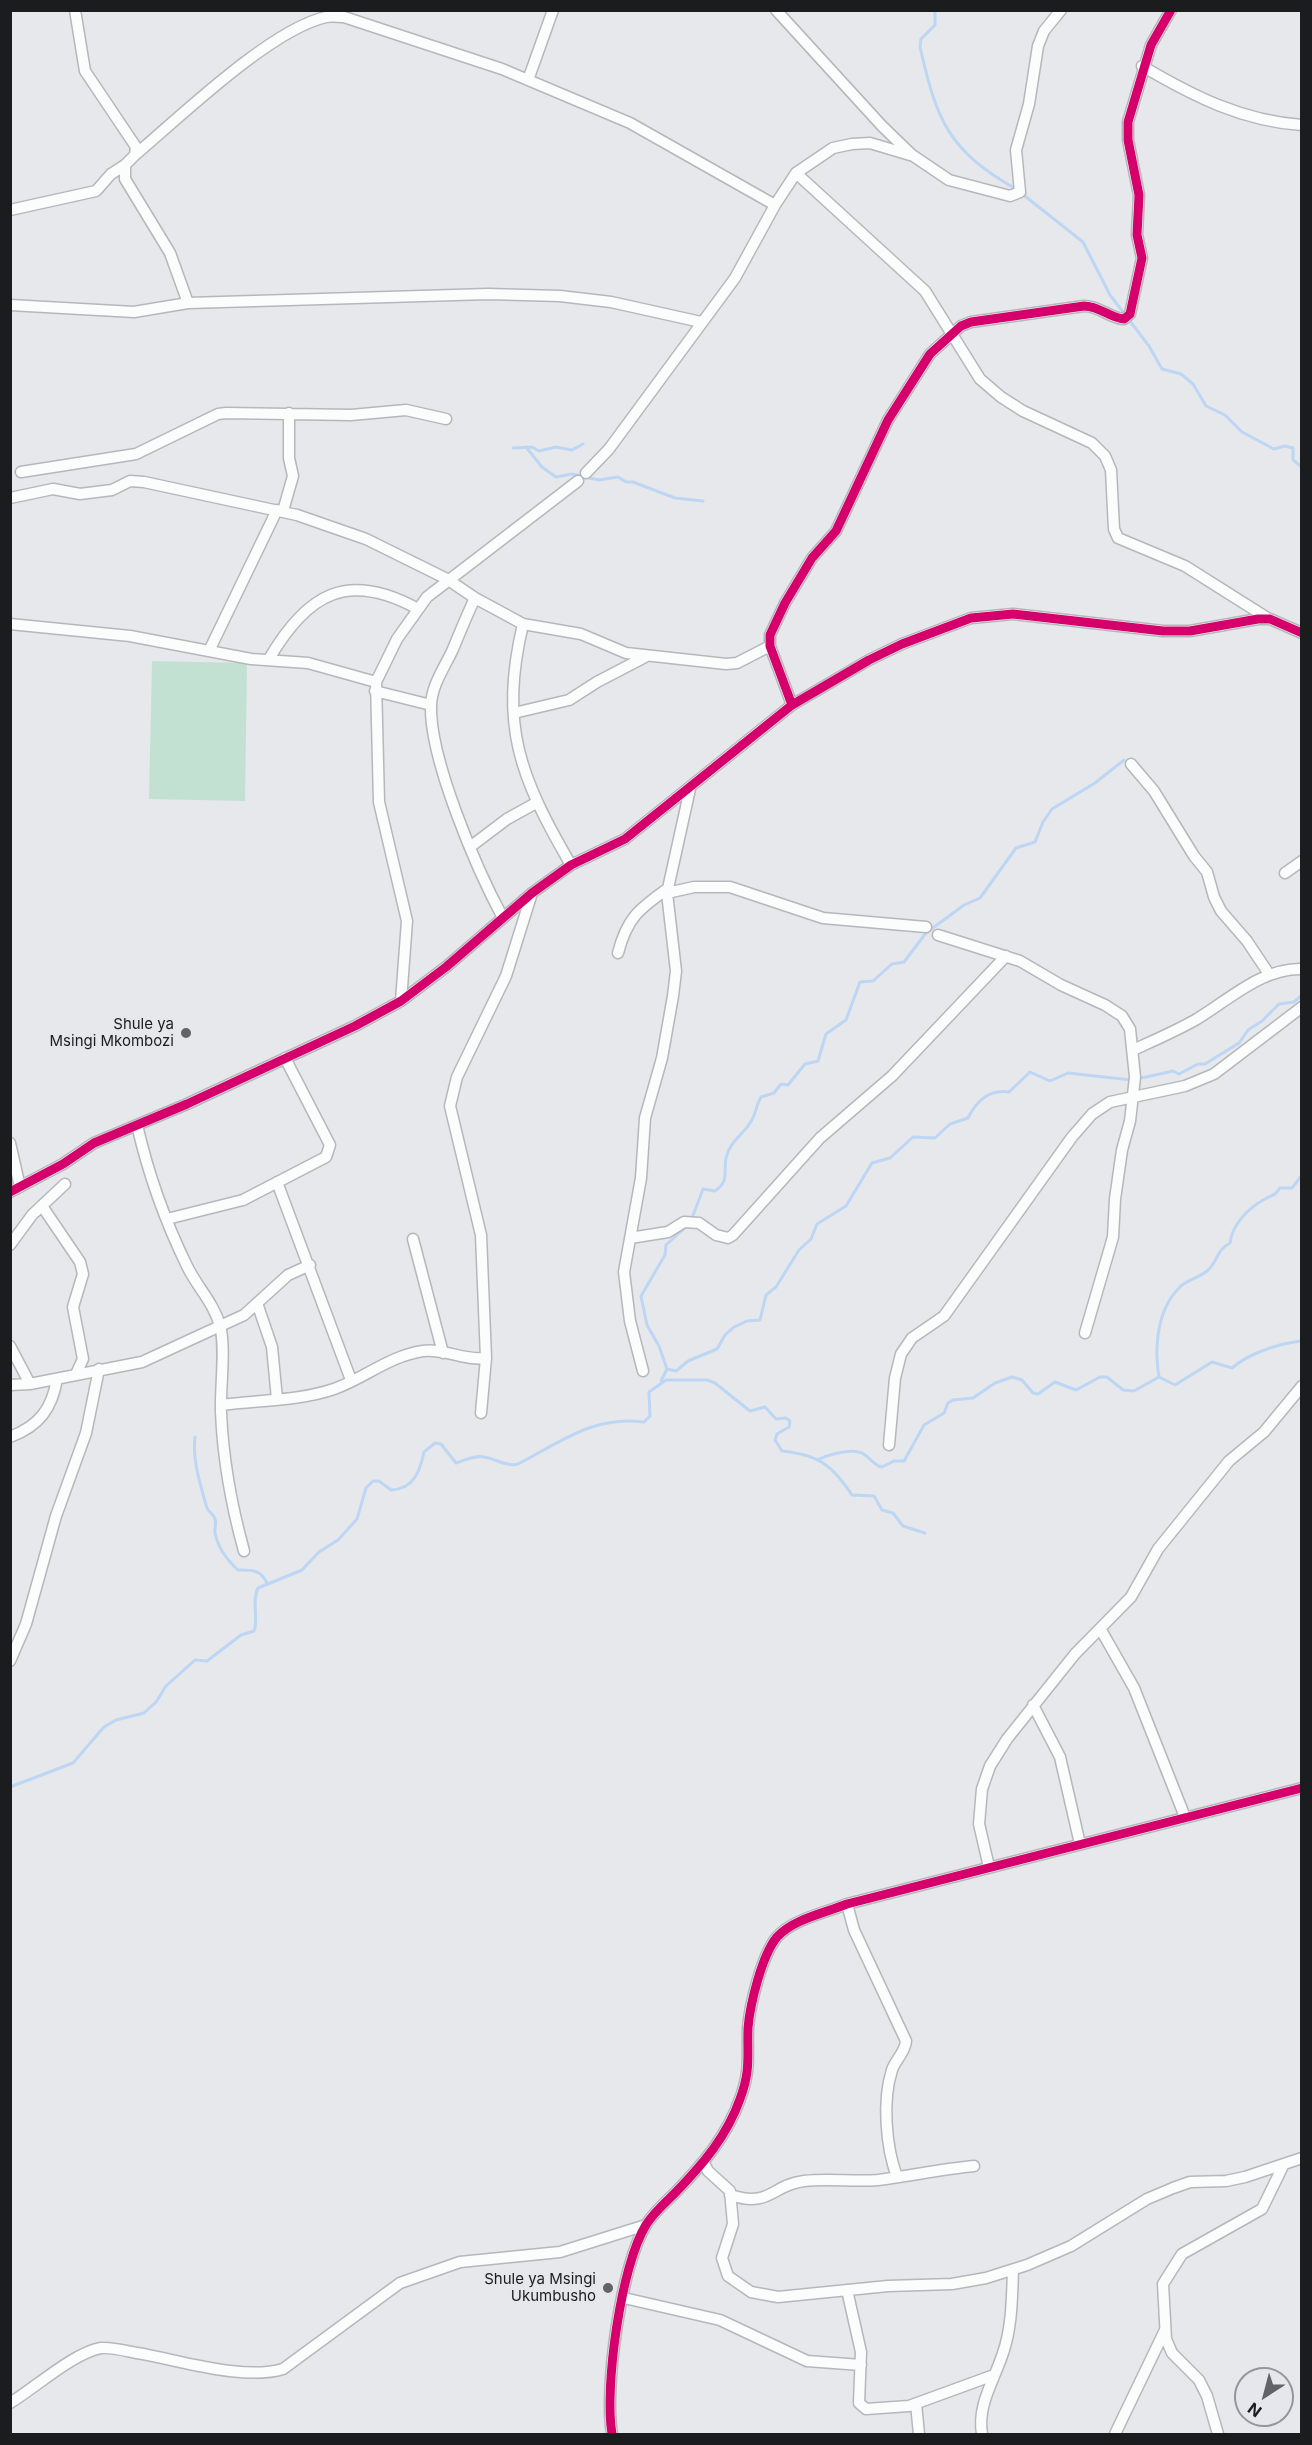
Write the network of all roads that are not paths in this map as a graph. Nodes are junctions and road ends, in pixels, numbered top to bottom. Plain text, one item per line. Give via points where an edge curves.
1 (75, 10) edge
2 (553, 10) edge
3 (776, 10) edge
4 (1060, 10) edge
5 (1171, 10) edge
6 (1142, 66) junction
7 (528, 80) junction
8 (1302, 125) edge
9 (882, 126) junction
10 (870, 143) junction
11 (135, 154) junction
12 (912, 155) junction
13 (125, 165) junction
14 (796, 173) junction
15 (775, 205) junction
16 (10, 210) edge
17 (188, 303) junction
18 (10, 305) edge
19 (701, 322) junction
20 (951, 334) junction
21 (289, 413) junction
22 (446, 419) dead end
23 (21, 472) dead end
24 (10, 498) edge
25 (280, 511) junction
26 (447, 579) junction
27 (475, 598) junction
28 (418, 609) junction
29 (1270, 619) junction
30 (10, 624) edge
31 (523, 624) junction
32 (1302, 633) edge
33 (770, 646) junction
34 (209, 651) junction
35 (645, 657) junction
36 (269, 659) junction
37 (376, 687) junction
38 (431, 705) junction
39 (792, 705) junction
40 (514, 713) junction
41 (1131, 764) dead end
42 (690, 789) junction
43 (536, 803) junction
44 (470, 847) junction
45 (1302, 861) edge
46 (571, 865) junction
47 (1285, 873) dead end
48 (667, 891) junction
49 (532, 893) junction
50 (503, 918) junction
51 (926, 927) dead end
52 (938, 935) dead end
53 (618, 953) dead end
54 (1006, 956) junction
55 (1302, 969) edge
56 (1269, 974) junction
57 (401, 1001) junction
58 (1302, 1007) edge
59 (1133, 1050) junction
60 (285, 1058) junction
61 (1132, 1097) junction
62 (137, 1125) junction
63 (10, 1143) edge
64 (277, 1182) junction
65 (65, 1184) dead end
66 (15, 1190) edge
67 (42, 1206) junction
68 (167, 1220) junction
69 (630, 1238) junction
70 (413, 1239) dead end
71 (10, 1245) edge
72 (310, 1265) junction
73 (257, 1303) junction
74 (221, 1327) junction
75 (1085, 1333) dead end
76 (10, 1346) edge
77 (443, 1353) junction
78 (486, 1358) junction
79 (99, 1370) junction
80 (643, 1371) dead end
81 (76, 1374) junction
82 (57, 1378) junction
83 (351, 1380) junction
84 (30, 1384) junction
85 (10, 1385) edge
86 (1302, 1386) edge
87 (278, 1398) junction
88 (221, 1405) junction
89 (481, 1413) dead end
90 (10, 1437) edge
91 (889, 1445) dead end
92 (244, 1551) dead end
93 (1101, 1630) junction
94 (10, 1661) edge
95 (1033, 1705) junction
96 (1302, 1788) edge
97 (1185, 1817) junction
98 (1080, 1844) junction
99 (989, 1867) junction
100 (847, 1904) junction
101 (1302, 2158) edge
102 (704, 2163) junction
103 (974, 2166) dead end
104 (1283, 2166) junction
105 (897, 2177) junction
106 (730, 2195) junction
107 (646, 2225) junction
108 (1013, 2270) junction
109 (847, 2290) junction
110 (624, 2298) junction
111 (1165, 2330) junction
112 (861, 2365) junction
113 (994, 2375) junction
114 (10, 2403) edge
115 (916, 2404) junction
116 (612, 2434) edge
117 (919, 2434) edge
118 (982, 2434) edge
119 (1115, 2434) edge
120 (1218, 2434) edge

1 - 11 street via 85,71 136,147
2 - 7 street
3 - 9 street
4 - 12 street via 1038,46 1029,104 1016,150 1021,190 1018,194 1010,196 949,180
5 - 6 street
6 - 8 street via 1234,112 1273,123
6 - 20 street via 1128,122 1139,195 1137,236 1142,258 1131,314 1119,319 1100,308 1084,306 971,322
7 - 11 street via 370,24 326,17 290,32 253,57
7 - 15 street via 630,123
9 - 10 street
9 - 12 street
10 - 12 street
10 - 14 street via 833,148
11 - 13 street
13 - 16 street via 96,191
13 - 17 street via 125,179 170,253
14 - 15 street
14 - 20 street via 925,291
15 - 19 street via 735,278
17 - 18 street via 134,312
17 - 19 street via 488,294 560,296 610,302
19 - 26 street via 609,449 582,477 541,512
20 - 29 street via 980,379 1001,397 1092,442 1106,456 1118,538 1185,566
20 - 33 street via 930,354 888,420 836,531 812,558 785,603 770,635
21 - 22 street via 351,415 406,410
21 - 23 street via 218,414 136,454
21 - 25 street via 292,476
24 - 25 street via 53,489 80,494 112,490 135,481
25 - 26 street via 366,539
25 - 34 street
26 - 27 street
26 - 28 street
27 - 31 street
27 - 38 street via 434,689
28 - 36 street via 384,593 362,590 328,594 290,628
28 - 37 street via 397,639
29 - 32 street
29 - 39 street via 1190,631 1163,631 1013,614 971,618 869,660
30 - 34 street via 130,636
31 - 35 street via 581,634
31 - 40 street via 512,679
33 - 35 street via 737,663
33 - 39 street
34 - 36 street
35 - 40 street via 569,700
36 - 37 street via 308,663
37 - 38 street
37 - 57 street via 379,802 407,921
38 - 44 street via 439,753
39 - 42 street
40 - 43 street via 515,737
41 - 56 street via 1154,791 1207,873 1221,911
42 - 46 street via 625,839
42 - 48 street
43 - 44 street
43 - 46 street
44 - 50 street
45 - 47 street
46 - 49 street
48 - 51 street via 694,886 730,887 823,918
48 - 53 street via 642,906 627,924
48 - 69 street via 676,971 662,1058 645,1118 641,1178
49 - 50 street
49 - 78 street via 506,976 450,1099 481,1235
50 - 57 street
52 - 54 street
54 - 59 street via 1122,1016 1130,1029
54 - 69 street via 892,1076 820,1138 733,1235 716,1235 699,1223 684,1222 668,1232
55 - 56 street
56 - 59 street via 1197,1019
57 - 60 street
58 - 61 street via 1214,1074 1185,1086
59 - 61 street
60 - 62 street
60 - 64 street via 330,1145 326,1157
61 - 75 street via 1115,1199 1113,1237
61 - 91 street via 1099,1107 1085,1120 944,1316 905,1346 895,1378
62 - 66 street via 94,1143
62 - 68 street
63 - 66 street
64 - 68 street via 243,1200
64 - 72 street
65 - 67 street
67 - 71 street
67 - 81 street via 80,1262 83,1274 73,1307 83,1359
68 - 74 street
69 - 80 street via 624,1272 625,1295
70 - 77 street
72 - 73 street via 288,1275
72 - 83 street
73 - 74 street
73 - 87 street via 272,1347
74 - 79 street via 142,1362
74 - 88 street
76 - 84 street
77 - 78 street via 463,1359
77 - 83 street via 423,1351 395,1358
78 - 89 street
79 - 81 street
79 - 94 street via 86,1433 56,1516 26,1624
81 - 82 street
82 - 84 street
82 - 90 street via 54,1398 46,1409 29,1430
83 - 87 street via 319,1393
84 - 85 street
86 - 93 street via 1264,1432 1214,1478 1158,1549 1131,1597
87 - 88 street
88 - 92 street via 228,1489
93 - 95 street via 1075,1654
93 - 97 street via 1134,1688
95 - 98 street via 1060,1757
95 - 99 street via 990,1766 982,1789 979,1824
96 - 97 street
97 - 98 street
98 - 99 street
99 - 100 street
100 - 102 street via 800,1922 777,1938 762,1968 750,2016 746,2083 723,2136
100 - 105 street via 854,1930 906,2041 892,2068 888,2111 889,2148
101 - 104 street
102 - 106 street
102 - 107 street
103 - 105 street
104 - 108 street via 1226,2181 1197,2181 1173,2188 1147,2199 1071,2246
104 - 111 street via 1262,2210 1191,2249 1176,2262 1163,2284
105 - 106 street via 803,2181 755,2200
106 - 109 street via 733,2224 722,2258 728,2276 735,2282 766,2296
107 - 110 street via 632,2254
107 - 114 street via 560,2252 460,2262 400,2283 295,2361 274,2372 239,2374 170,2358 99,2349 71,2362
108 - 109 street via 952,2284
108 - 113 street via 1010,2319
109 - 112 street
110 - 112 street via 728,2323 807,2361
110 - 116 street via 611,2387
111 - 119 street
111 - 120 street via 1170,2349 1195,2373 1207,2396
112 - 115 street via 858,2399 862,2407 877,2410
113 - 115 street
113 - 118 street via 985,2397
115 - 117 street

